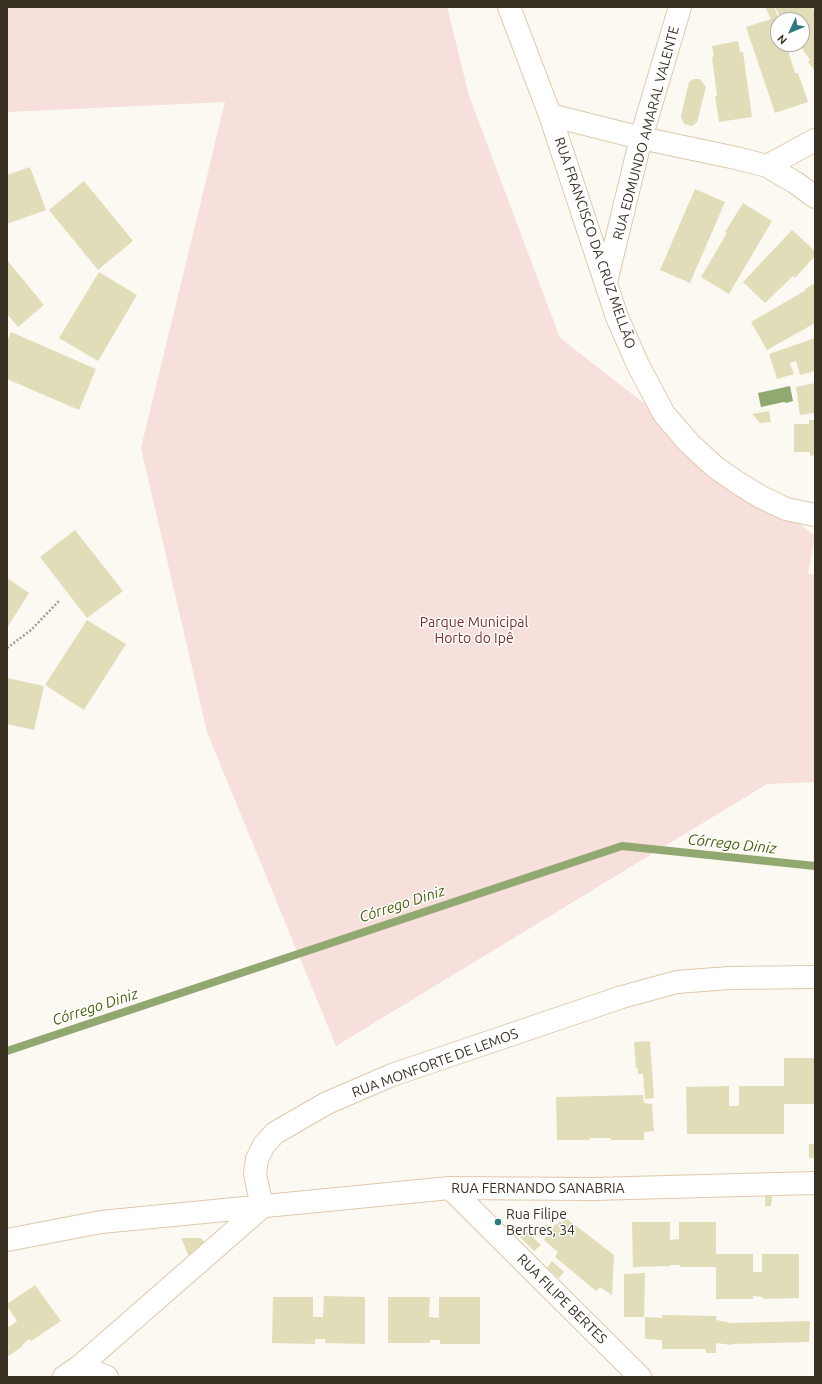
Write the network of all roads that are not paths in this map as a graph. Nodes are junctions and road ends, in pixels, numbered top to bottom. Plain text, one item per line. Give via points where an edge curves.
1 (509, 7) edge
2 (680, 7) edge
3 (550, 115) junction
4 (641, 138) junction
5 (815, 140) edge
6 (767, 166) junction
7 (815, 197) edge
8 (606, 282) junction
9 (815, 515) edge
10 (815, 977) edge
11 (815, 1183) edge
12 (450, 1188) junction
13 (262, 1207) junction
14 (7, 1240) edge
15 (72, 1371) edge
16 (107, 1377) edge
17 (640, 1377) edge

1 - 3 street, RUA FRANCISCO DA CRUZ MELLÃO
2 - 4 street, RUA EDMUNDO AMARAL VALENTE
3 - 4 street
3 - 8 street, RUA FRANCISCO DA CRUZ MELLÃO
4 - 6 street
4 - 8 street, RUA EDMUNDO AMARAL VALENTE
5 - 6 street
6 - 7 street
8 - 9 street, RUA FRANCISCO DA CRUZ MELLÃO via 617,317 642,372 664,414 689,443 715,467 761,497 786,509
10 - 13 street, RUA MONFORTE DE LEMOS via 729,978 677,982 622,997 392,1075 327,1103 275,1133 264,1145 257,1159 255,1174
11 - 12 street, RUA FERNANDO SANABRIA via 593,1189
12 - 13 street, RUA FERNANDO SANABRIA
12 - 17 street, RUA FILIPE BERTES
13 - 14 street via 101,1222
13 - 15 street
15 - 16 street

